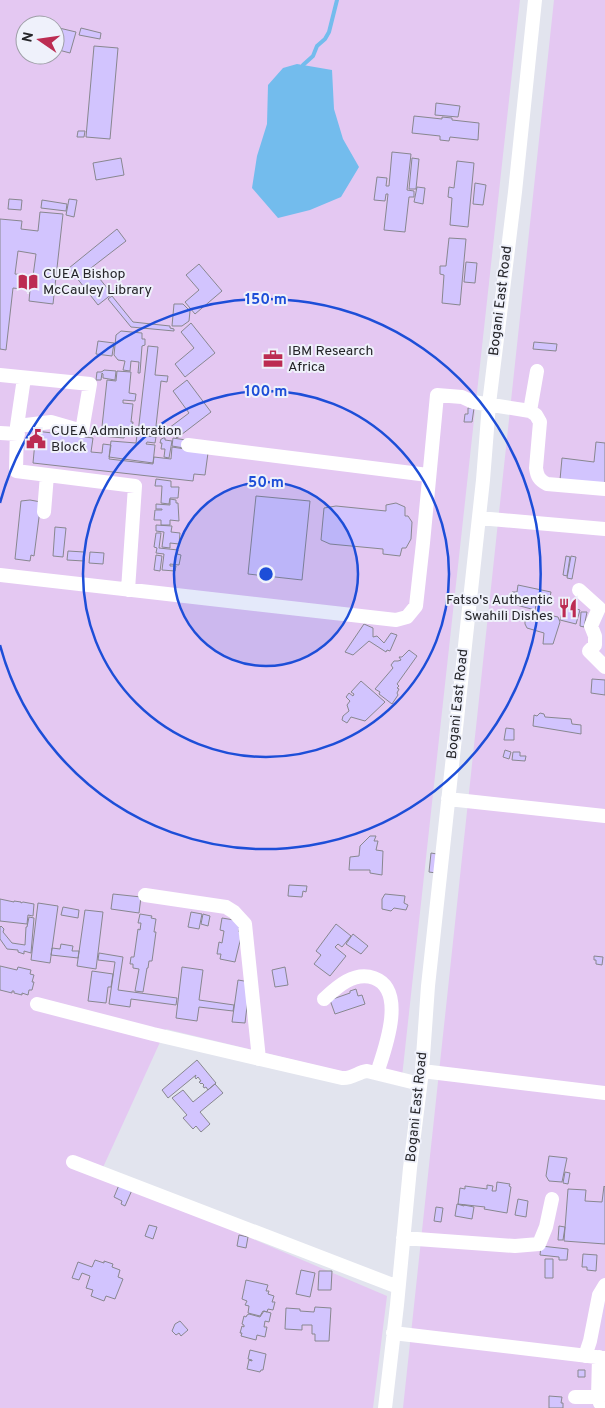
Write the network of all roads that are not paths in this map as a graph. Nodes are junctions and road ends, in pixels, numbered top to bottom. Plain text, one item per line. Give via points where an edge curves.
1 (535, 0) edge
2 (537, 371) dead end
3 (0, 376) edge
4 (24, 378) junction
5 (489, 404) junction
6 (530, 411) junction
7 (18, 430) junction
8 (0, 433) edge
9 (188, 445) dead end
10 (47, 475) junction
11 (428, 475) junction
12 (605, 489) edge
13 (44, 512) dead end
14 (479, 518) junction
15 (605, 529) edge
16 (0, 575) edge
17 (128, 590) junction
18 (579, 590) dead end
19 (605, 667) edge
20 (448, 799) junction
21 (605, 816) edge
22 (145, 896) dead end
23 (324, 999) dead end
24 (37, 1004) dead end
25 (259, 1059) junction
26 (377, 1073) junction
27 (421, 1078) junction
28 (605, 1093) edge
29 (73, 1162) dead end
30 (552, 1199) dead end
31 (403, 1238) junction
32 (605, 1285) edge
33 (398, 1288) junction
34 (393, 1333) junction
35 (585, 1356) junction
36 (602, 1357) edge
37 (575, 1397) dead end
38 (601, 1403) edge
39 (385, 1408) edge

1 - 5 street, Bogani East Road
2 - 6 street
3 - 4 street
4 - 7 street
4 - 7 street via 90,384 82,431 51,422
5 - 6 street
5 - 11 street via 437,395
5 - 14 street, Bogani East Road
6 - 12 street via 540,422 536,468 541,481
7 - 8 street
7 - 10 street via 16,471
9 - 11 street
10 - 13 street
10 - 17 street via 135,486
11 - 17 street via 416,606 407,617 396,620
14 - 15 street
14 - 20 street, Bogani East Road
16 - 17 street
18 - 19 street via 599,608 591,626 596,645 589,651
20 - 21 street
20 - 27 street, Bogani East Road
22 - 25 street via 226,907 245,924
23 - 26 street via 355,977 368,976 388,987 391,1021
24 - 25 street
25 - 26 street via 342,1078 364,1071
26 - 27 street
27 - 28 street
27 - 31 street, Bogani East Road
29 - 33 street
30 - 31 street via 539,1244 515,1246
31 - 33 street, Bogani East Road
32 - 35 street via 599,1295
33 - 34 street, Bogani East Road
34 - 35 street
34 - 39 street, Bogani East Road
35 - 36 street
36 - 38 street
37 - 38 street

